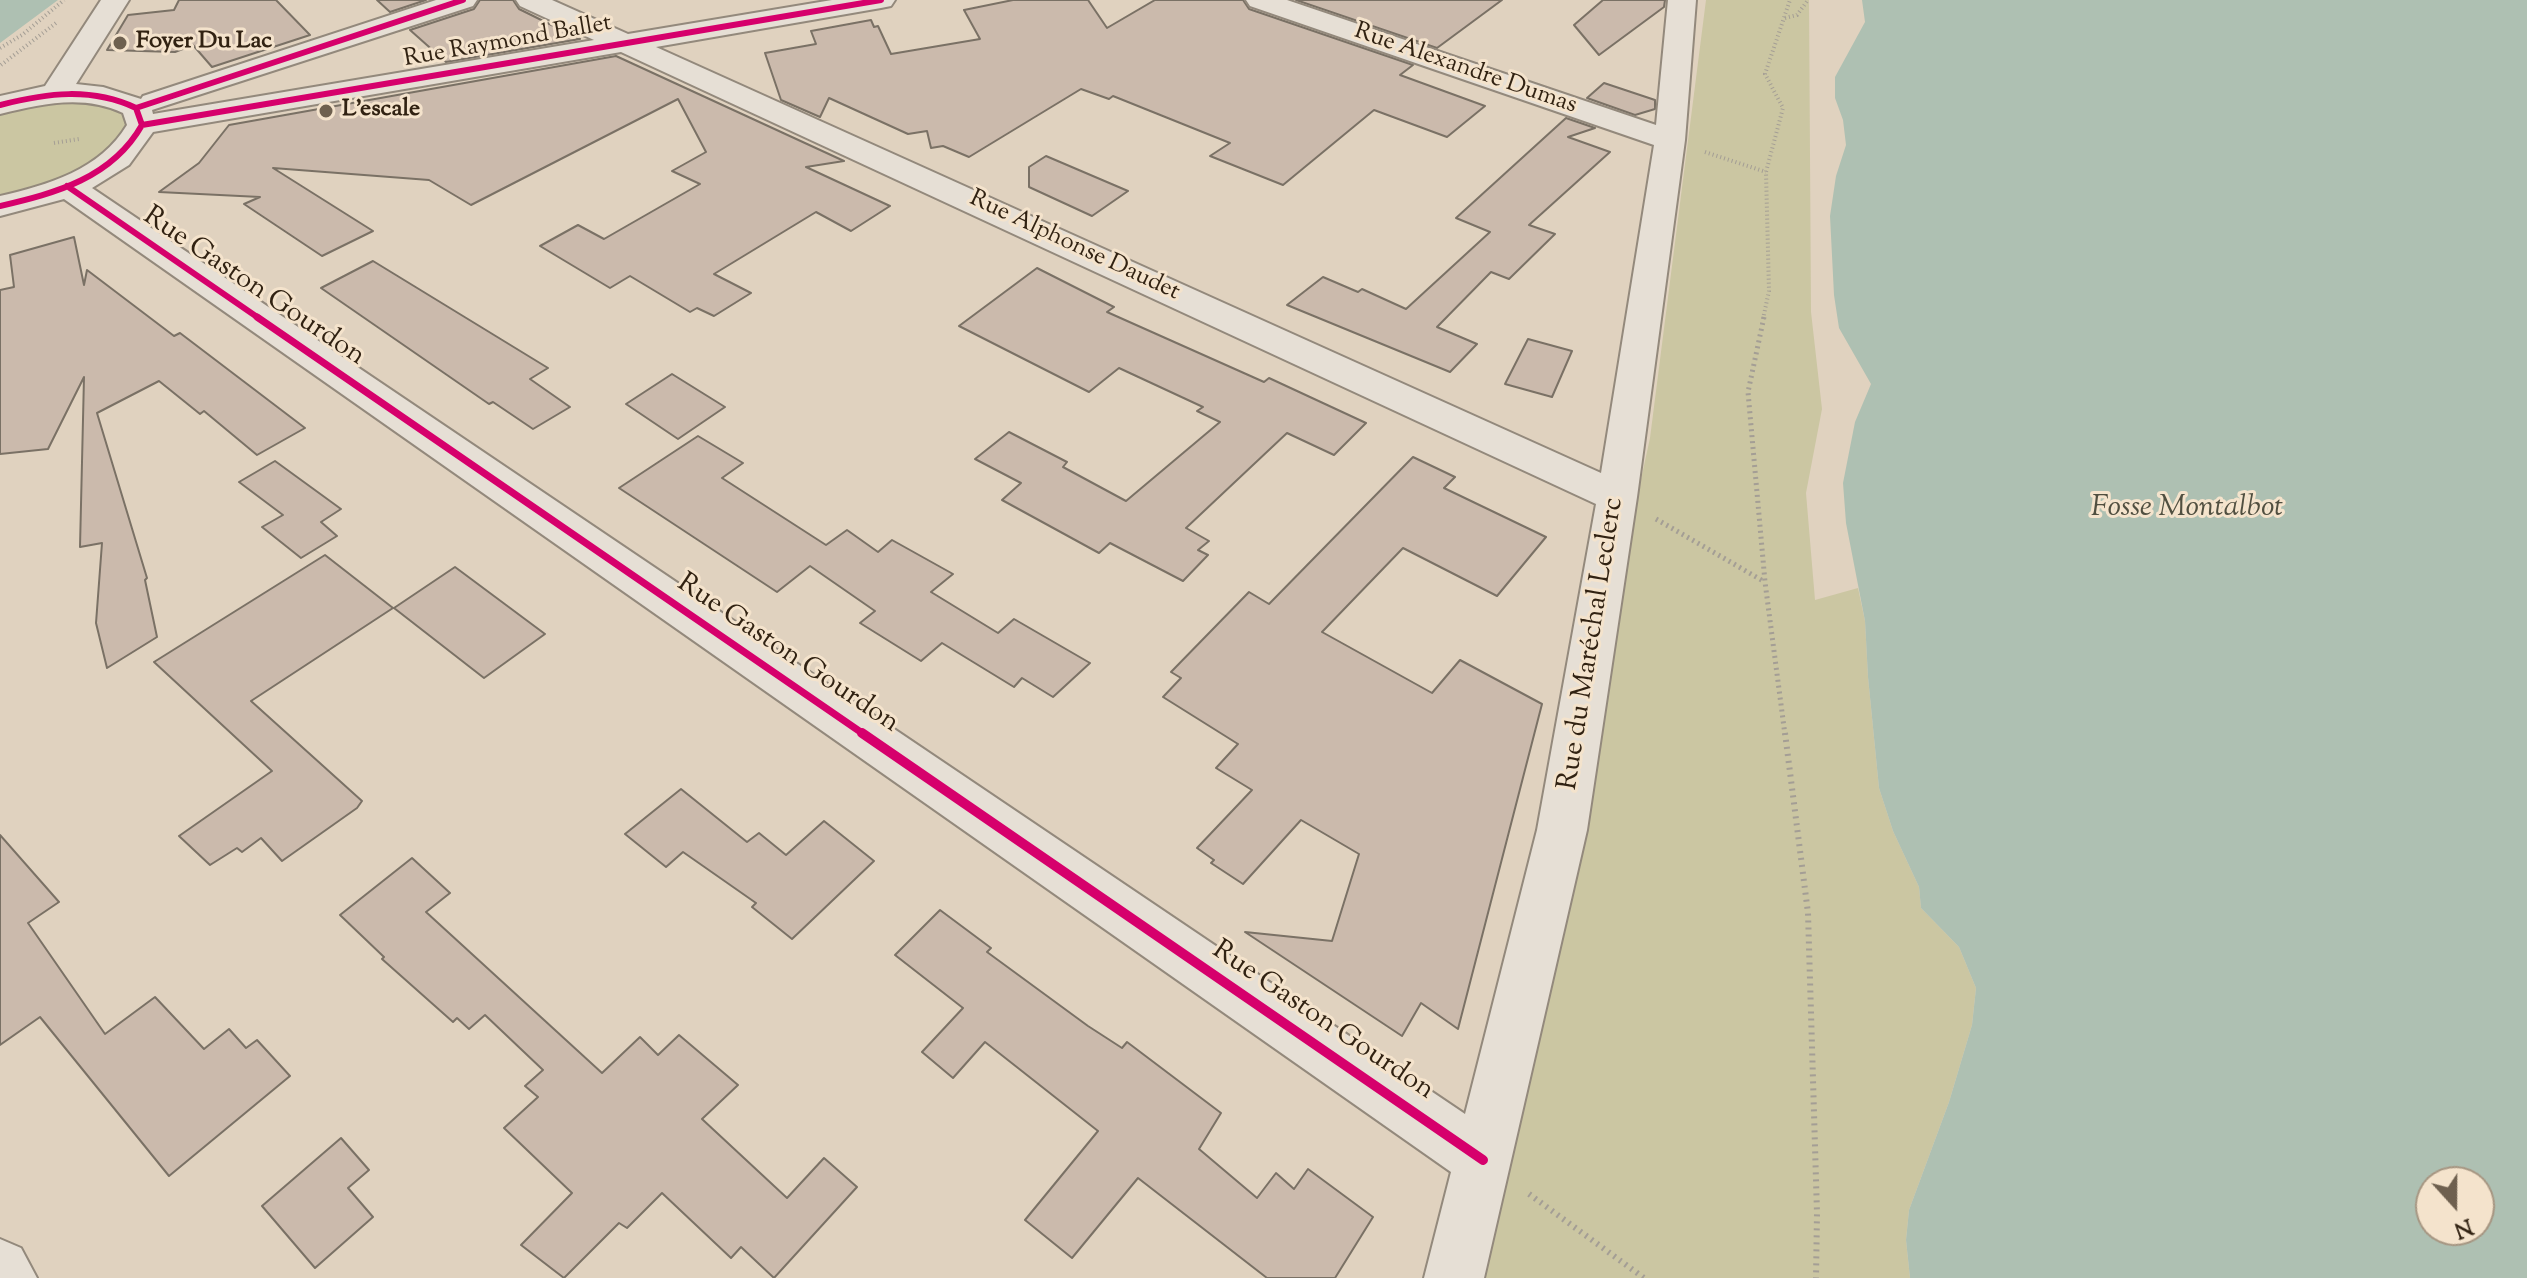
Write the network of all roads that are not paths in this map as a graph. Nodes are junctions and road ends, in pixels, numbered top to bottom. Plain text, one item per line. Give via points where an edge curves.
1 (115, 0) edge
2 (463, 0) edge
3 (530, 0) edge
4 (881, 0) edge
5 (1260, 0) edge
6 (1682, 0) edge
7 (628, 43) junction
8 (56, 93) junction
9 (0, 105) edge
10 (139, 116) junction
11 (1670, 140) junction
12 (67, 186) junction
13 (0, 206) edge
14 (1617, 497) junction
15 (1483, 1160) junction
16 (0, 1269) edge
17 (7, 1278) edge
18 (1454, 1278) edge

1 - 8 street
2 - 10 street
3 - 7 street, Rue Alphonse Daudet
4 - 7 street, Rue Raymond Ballet
5 - 11 street, Rue Alexandre Dumas
6 - 11 street, Rue du Maréchal Leclerc
7 - 10 street, Rue Raymond Ballet
7 - 14 street, Rue Alphonse Daudet
8 - 9 street
8 - 10 street via 118,98
10 - 12 street via 135,140 120,156
11 - 14 street, Rue du Maréchal Leclerc
12 - 13 street
12 - 15 street, Rue Gaston Gourdon
14 - 15 street, Rue du Maréchal Leclerc via 1562,830
15 - 18 street, Rue du Maréchal Leclerc
16 - 17 street

